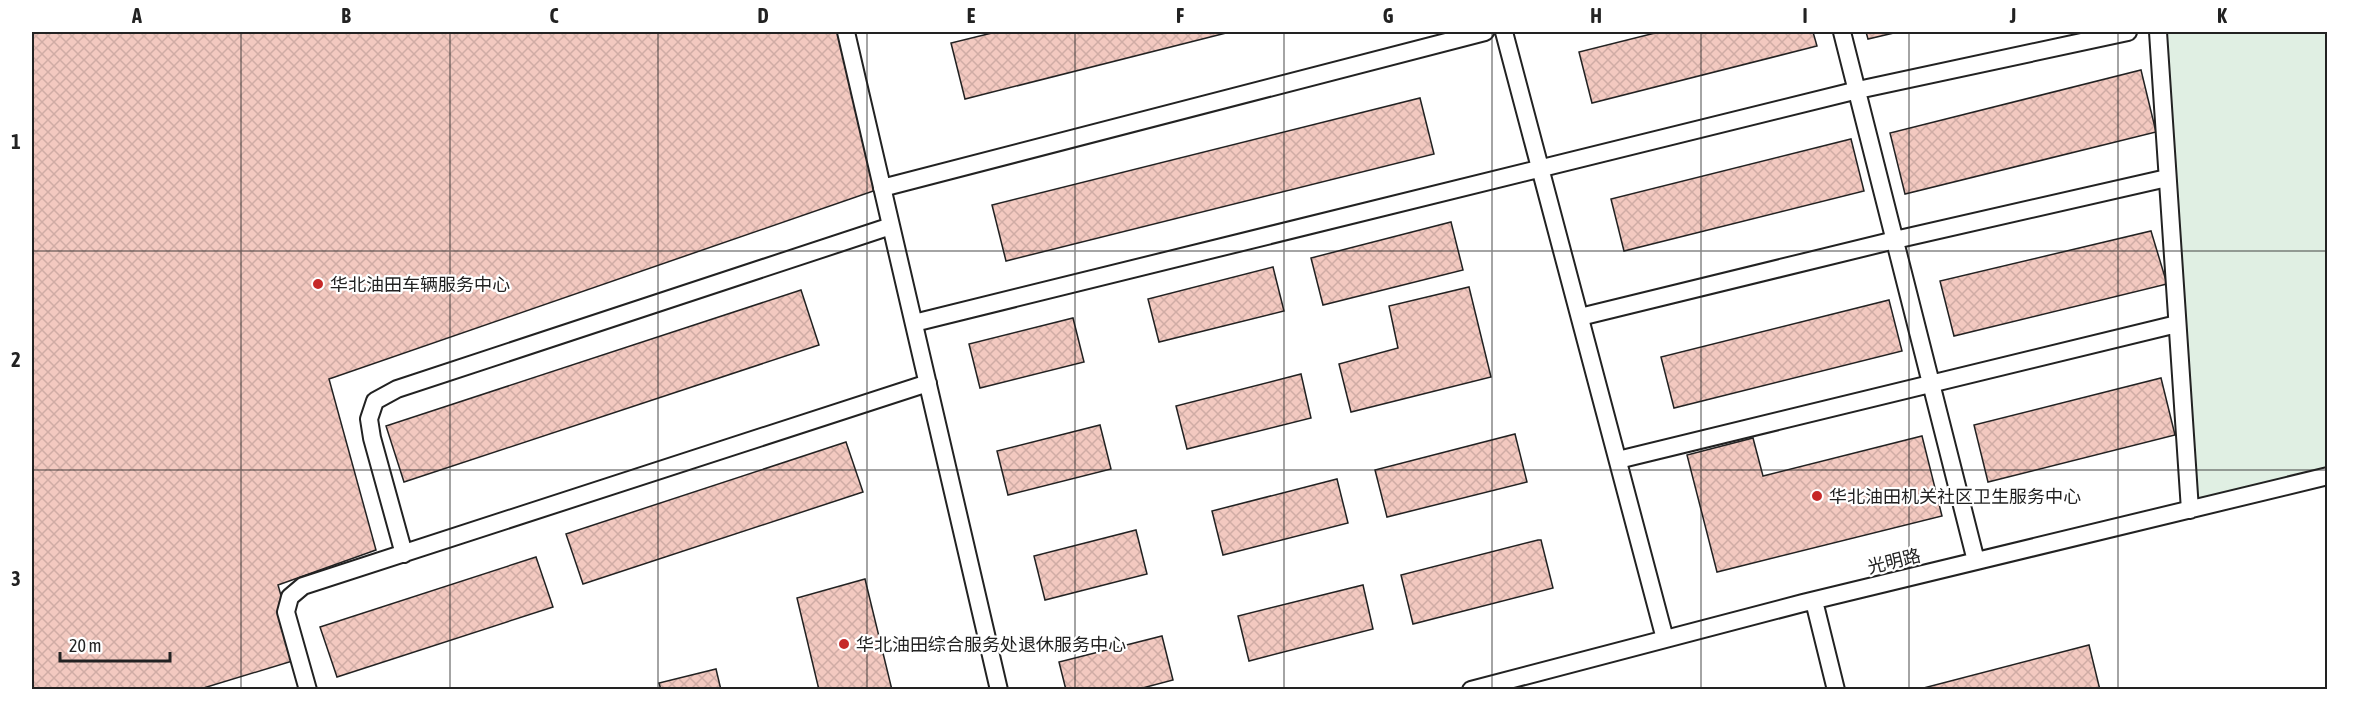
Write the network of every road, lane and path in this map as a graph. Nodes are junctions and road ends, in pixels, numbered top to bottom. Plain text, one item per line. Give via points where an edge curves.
1 (846, 32) edge
2 (1485, 32) edge
3 (1504, 32) edge
4 (1842, 32) edge
5 (2128, 32) edge
6 (2158, 32) edge
7 (1858, 90) junction
8 (1541, 169) junction
9 (2167, 178) junction
10 (882, 188) junction
11 (891, 226) junction
12 (1895, 240) junction
13 (1580, 317) junction
14 (914, 322) junction
15 (2177, 324) junction
16 (928, 383) junction
17 (1931, 385) junction
18 (1618, 460) junction
19 (2328, 476) edge
20 (2190, 510) junction
21 (404, 554) junction
22 (1976, 561) junction
23 (1814, 601) junction
24 (1665, 639) junction
25 (308, 690) edge
26 (999, 690) edge
27 (1471, 690) edge
28 (1836, 690) edge

1 - 10 lane
2 - 10 lane
3 - 8 lane
4 - 7 lane
5 - 7 lane
6 - 9 lane
7 - 8 lane
7 - 12 lane
8 - 13 lane
8 - 14 lane
9 - 12 lane
9 - 15 lane
10 - 11 lane
11 - 14 lane
11 - 21 lane via 397,388 375,401 369,419 372,438
12 - 13 lane
12 - 17 lane
13 - 18 lane
14 - 16 lane
15 - 17 lane
15 - 20 lane
16 - 21 lane
16 - 26 lane
17 - 18 lane
17 - 22 lane
18 - 24 lane
19 - 20 lane, 光明路
20 - 22 lane, 光明路
21 - 25 lane via 303,586 290,597 286,612
22 - 23 lane, 光明路
23 - 24 lane, 光明路
23 - 28 lane
24 - 27 lane, 光明路

